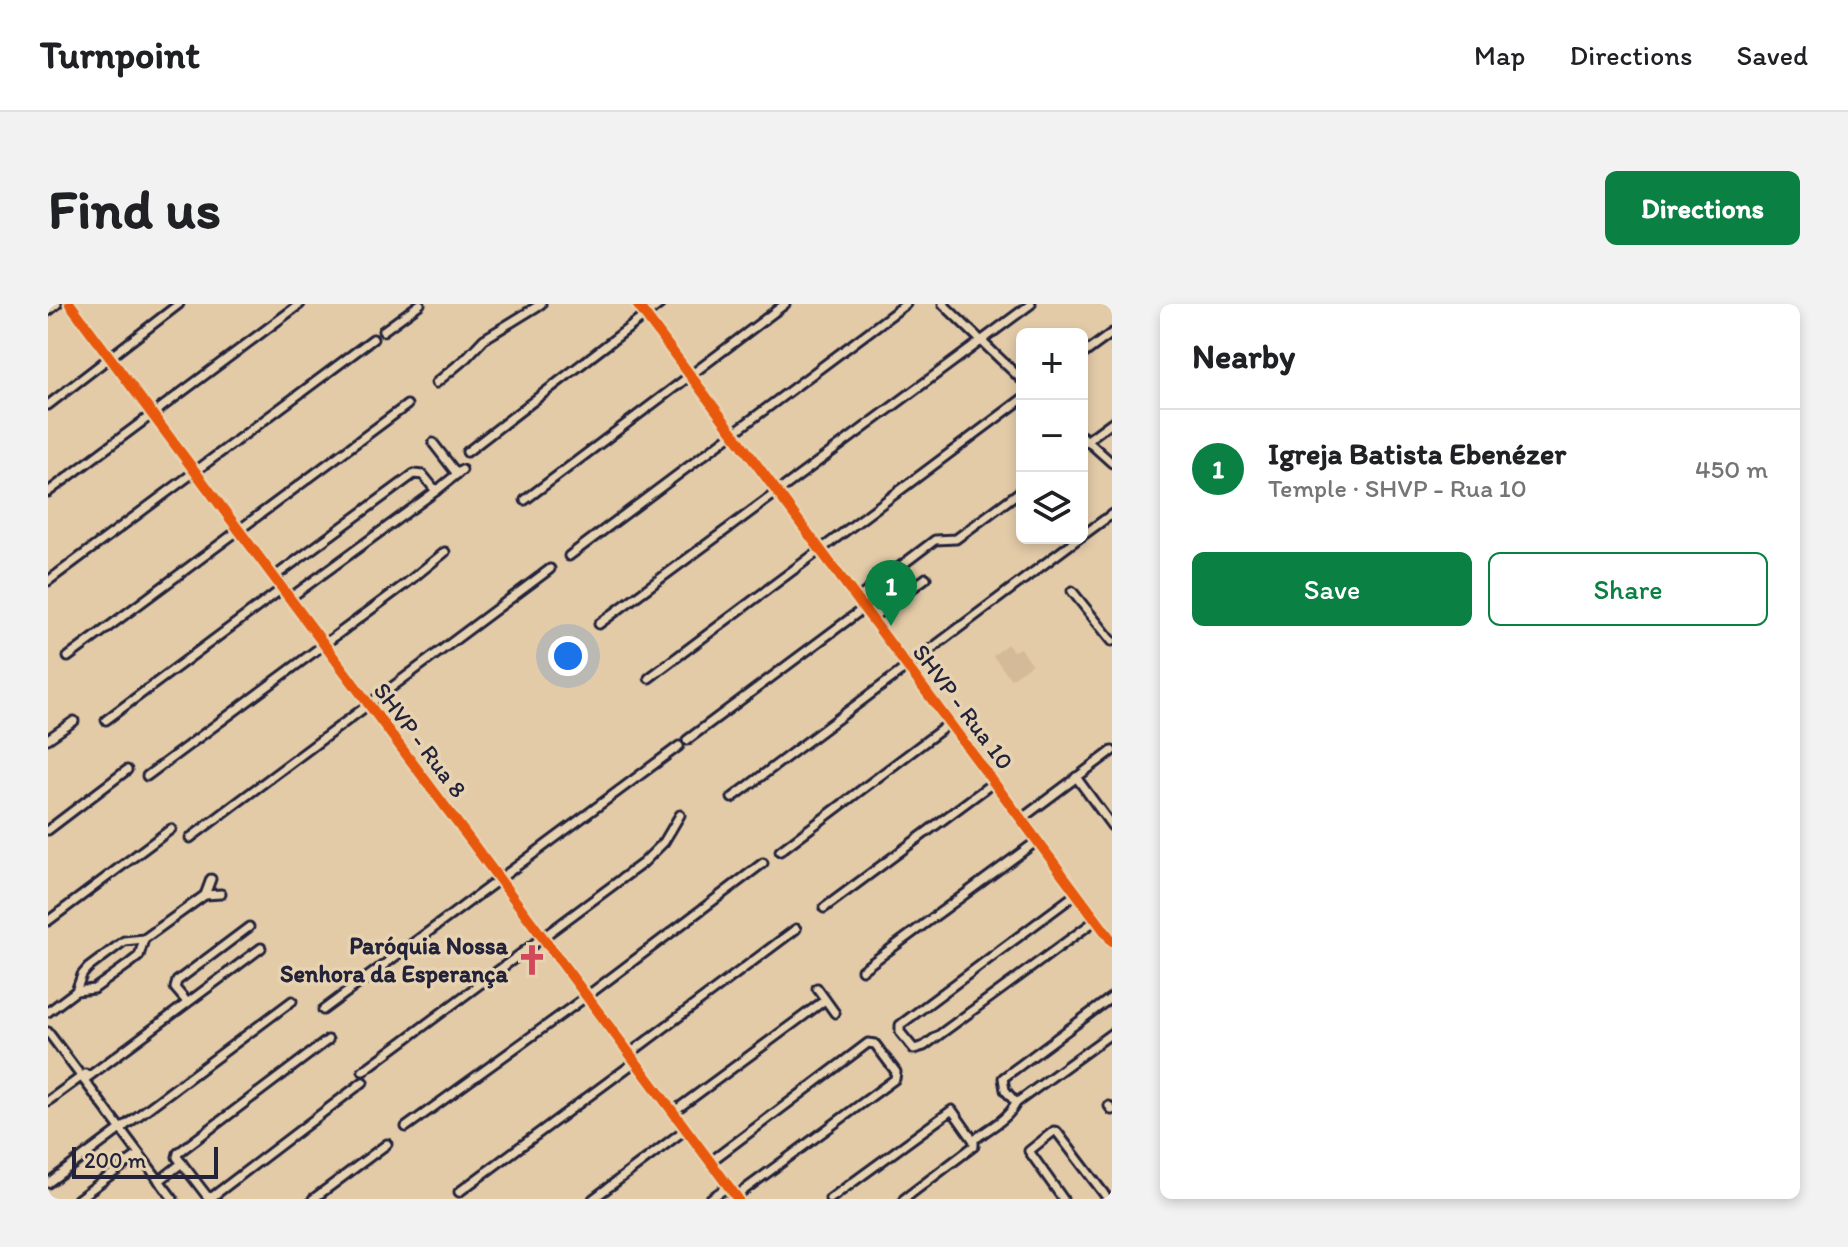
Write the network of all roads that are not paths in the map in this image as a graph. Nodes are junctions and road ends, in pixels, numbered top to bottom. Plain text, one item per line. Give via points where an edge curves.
1 (57, 304) edge
2 (70, 304) edge
3 (179, 304) edge
4 (300, 304) edge
5 (420, 304) edge
6 (541, 304) edge
7 (637, 304) edge
8 (660, 304) edge
9 (785, 304) edge
10 (906, 304) edge
11 (943, 304) edge
12 (1031, 304) edge
13 (48, 311) edge
14 (646, 316) junction
15 (383, 331) dead end
16 (1112, 333) edge
17 (373, 339) dead end
18 (980, 341) junction
19 (1088, 351) edge
20 (109, 356) junction
21 (690, 374) junction
22 (1016, 374) edge
23 (436, 383) dead end
24 (1021, 400) edge
25 (48, 405) edge
26 (407, 405) dead end
27 (153, 413) junction
28 (1112, 422) edge
29 (735, 434) junction
30 (1088, 437) edge
31 (433, 443) dead end
32 (1088, 443) edge
33 (467, 452) dead end
34 (1112, 463) edge
35 (196, 472) junction
36 (436, 491) junction
37 (777, 491) junction
38 (48, 492) edge
39 (1016, 494) edge
40 (525, 500) dead end
41 (1112, 514) edge
42 (239, 530) junction
43 (1088, 532) edge
44 (1072, 544) edge
45 (821, 550) junction
46 (445, 552) dead end
47 (569, 556) dead end
48 (550, 569) dead end
49 (274, 577) junction
50 (926, 578) dead end
51 (48, 581) edge
52 (283, 588) junction
53 (1072, 591) dead end
54 (290, 598) junction
55 (857, 599) junction
56 (864, 608) junction
57 (872, 618) junction
58 (599, 624) dead end
59 (1112, 641) edge
60 (325, 645) junction
61 (68, 657) dead end
62 (907, 666) junction
63 (649, 678) dead end
64 (369, 705) junction
65 (106, 720) dead end
66 (74, 721) dead end
67 (950, 723) junction
68 (48, 739) edge
69 (687, 740) dead end
70 (679, 746) dead end
71 (1112, 751) edge
72 (127, 770) dead end
73 (147, 776) dead end
74 (1076, 777) junction
75 (994, 782) junction
76 (732, 798) dead end
77 (680, 815) dead end
78 (1021, 819) junction
79 (1112, 826) edge
80 (171, 829) dead end
81 (48, 830) edge
82 (190, 838) dead end
83 (1037, 841) junction
84 (780, 851) dead end
85 (763, 863) dead end
86 (211, 879) dead end
87 (500, 879) junction
88 (221, 894) dead end
89 (1076, 894) junction
90 (205, 895) junction
91 (824, 908) dead end
92 (1096, 920) junction
93 (48, 921) edge
94 (249, 927) dead end
95 (796, 929) dead end
96 (543, 936) junction
97 (144, 939) junction
98 (1112, 941) edge
99 (261, 948) dead end
100 (862, 970) dead end
101 (817, 988) dead end
102 (76, 991) junction
103 (587, 996) junction
104 (1112, 997) edge
105 (825, 1000) junction
106 (292, 1001) dead end
107 (184, 1002) junction
108 (323, 1010) dead end
109 (48, 1012) edge
110 (835, 1013) dead end
111 (48, 1032) edge
112 (1112, 1033) edge
113 (328, 1040) dead end
114 (629, 1054) junction
115 (635, 1062) junction
116 (363, 1071) dead end
117 (83, 1078) junction
118 (363, 1082) dead end
119 (48, 1101) edge
120 (1016, 1103) junction
121 (673, 1112) junction
122 (406, 1127) dead end
123 (120, 1129) junction
124 (686, 1129) junction
125 (978, 1137) dead end
126 (387, 1144) dead end
127 (139, 1154) junction
128 (710, 1162) junction
129 (182, 1163) junction
130 (159, 1181) junction
131 (48, 1183) edge
132 (459, 1192) dead end
133 (735, 1195) edge
134 (78, 1199) edge
135 (173, 1199) edge
136 (313, 1199) edge
137 (593, 1199) edge
138 (710, 1199) edge
139 (830, 1199) edge
140 (904, 1199) edge
141 (1063, 1199) edge
142 (1108, 1199) edge

1 - 13 street
2 - 20 street, SHVP - Rua 8
3 - 20 street
4 - 27 street
5 - 15 street
6 - 23 street via 484,339
7 - 14 street, SHVP - Rua 10
8 - 14 street
9 - 21 street
10 - 29 street
11 - 18 street
12 - 18 street
14 - 21 street, SHVP - Rua 10
14 - 33 street
16 - 19 street
17 - 35 street
18 - 22 street
18 - 37 street
20 - 25 street
20 - 27 street, SHVP - Rua 8
21 - 29 street, SHVP - Rua 10
21 - 40 street
24 - 45 street
26 - 42 street
27 - 35 street, SHVP - Rua 8
27 - 38 street
28 - 30 street
29 - 37 street, SHVP - Rua 10
29 - 47 street
31 - 36 street via 460,472
32 - 34 street
35 - 42 street, SHVP - Rua 8
35 - 51 street
36 - 49 street via 423,475 414,474
36 - 54 street
37 - 45 street, SHVP - Rua 10
37 - 58 street
39 - 55 street via 956,539 931,543
41 - 43 street
42 - 49 street, SHVP - Rua 8
42 - 61 street
44 - 62 street
45 - 55 street, SHVP - Rua 10
45 - 63 street
46 - 60 street
48 - 64 street
49 - 52 street, SHVP - Rua 8
50 - 57 street
52 - 54 street, SHVP - Rua 8
52 - 65 street
53 - 59 street
54 - 60 street, SHVP - Rua 8
55 - 56 street, SHVP - Rua 10
56 - 57 street, SHVP - Rua 10
56 - 69 street
57 - 62 street, SHVP - Rua 10
60 - 64 street, SHVP - Rua 8
60 - 73 street
62 - 67 street, SHVP - Rua 10
62 - 76 street
64 - 82 street
64 - 87 street, SHVP - Rua 8
66 - 68 street
67 - 75 street, SHVP - Rua 10
67 - 84 street
70 - 87 street
71 - 74 street
72 - 81 street
74 - 78 street
74 - 79 street
75 - 78 street, SHVP - Rua 10
75 - 91 street
77 - 96 street via 657,850
78 - 83 street, SHVP - Rua 10
80 - 93 street
83 - 89 street, SHVP - Rua 10
83 - 100 street
85 - 103 street
86 - 90 street
87 - 96 street, SHVP - Rua 8
87 - 108 street
88 - 90 street
89 - 92 street, SHVP - Rua 10
89 - 92 street via 900,1025 900,1032 914,1049 924,1046
90 - 97 street
92 - 98 street, SHVP - Rua 10
94 - 107 street via 177,981 175,988
95 - 114 street
96 - 103 street, SHVP - Rua 8
96 - 116 street
97 - 102 street via 124,941 88,968
97 - 102 street via 139,956 130,963 96,988
99 - 107 street
101 - 105 street
102 - 109 street
103 - 114 street, SHVP - Rua 8
103 - 122 street
104 - 120 street via 1003,1078
105 - 110 street
105 - 121 street
106 - 123 street
107 - 117 street
111 - 117 street
112 - 120 street
113 - 129 street via 178,1153
114 - 115 street, SHVP - Rua 8
115 - 121 street, SHVP - Rua 8
115 - 132 street
117 - 119 street
117 - 123 street
118 - 129 street via 212,1197
120 - 125 street
121 - 124 street, SHVP - Rua 8
123 - 127 street
123 - 131 street
124 - 128 street, SHVP - Rua 8
124 - 137 street
126 - 136 street
127 - 130 street
127 - 134 street
128 - 133 street, SHVP - Rua 8
128 - 133 street via 868,1043 875,1044 896,1072 895,1079
129 - 130 street
130 - 135 street
133 - 138 street via 723,1190
139 - 140 street via 952,1110 974,1146
141 - 142 street via 1029,1151 1056,1131

